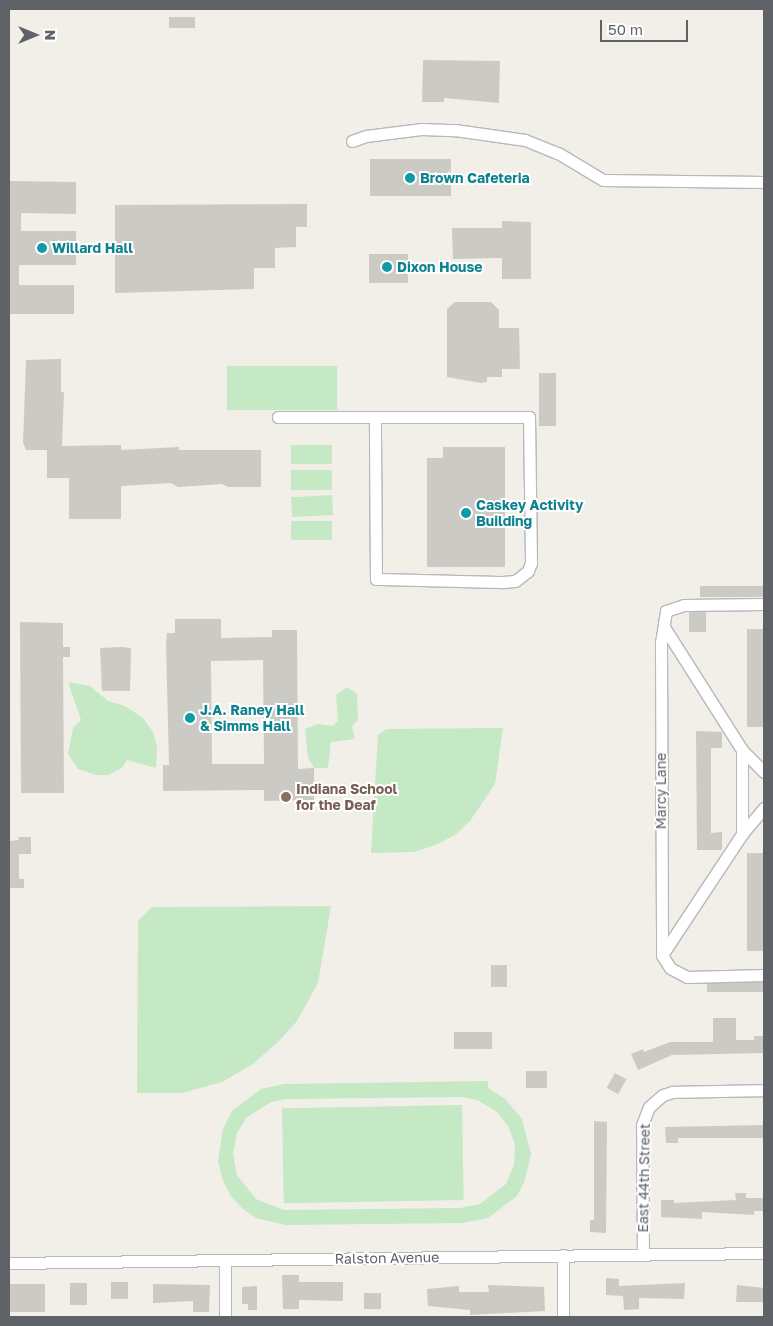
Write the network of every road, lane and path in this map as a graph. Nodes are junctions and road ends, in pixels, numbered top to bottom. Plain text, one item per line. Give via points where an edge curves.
1 (352, 141) dead end
2 (764, 182) edge
3 (278, 417) dead end
4 (375, 418) junction
5 (764, 604) edge
6 (664, 627) junction
7 (742, 750) junction
8 (764, 772) edge
9 (764, 808) edge
10 (742, 834) junction
11 (662, 955) junction
12 (764, 975) edge
13 (764, 1090) edge
14 (764, 1253) edge
15 (643, 1254) junction
16 (563, 1255) junction
17 (225, 1260) junction
18 (9, 1263) edge
19 (225, 1317) edge
20 (563, 1317) edge

1 - 2 street via 366,136 416,130 455,130 525,140 558,153 603,180
3 - 4 street
4 - 4 street via 376,579 503,582 515,581 528,571 531,563 529,418
5 - 6 street, Marcy Lane via 684,605 666,611
6 - 7 street
6 - 11 street, Marcy Lane via 661,643
7 - 8 street
7 - 10 street
9 - 10 street
10 - 11 street
11 - 12 street via 670,968 687,977
13 - 15 street, East 44th Street via 672,1092 652,1104 642,1125
14 - 15 street, Ralston Avenue
15 - 16 street, Ralston Avenue
16 - 17 street, Ralston Avenue
16 - 20 street
17 - 18 street, Ralston Avenue
17 - 19 street

